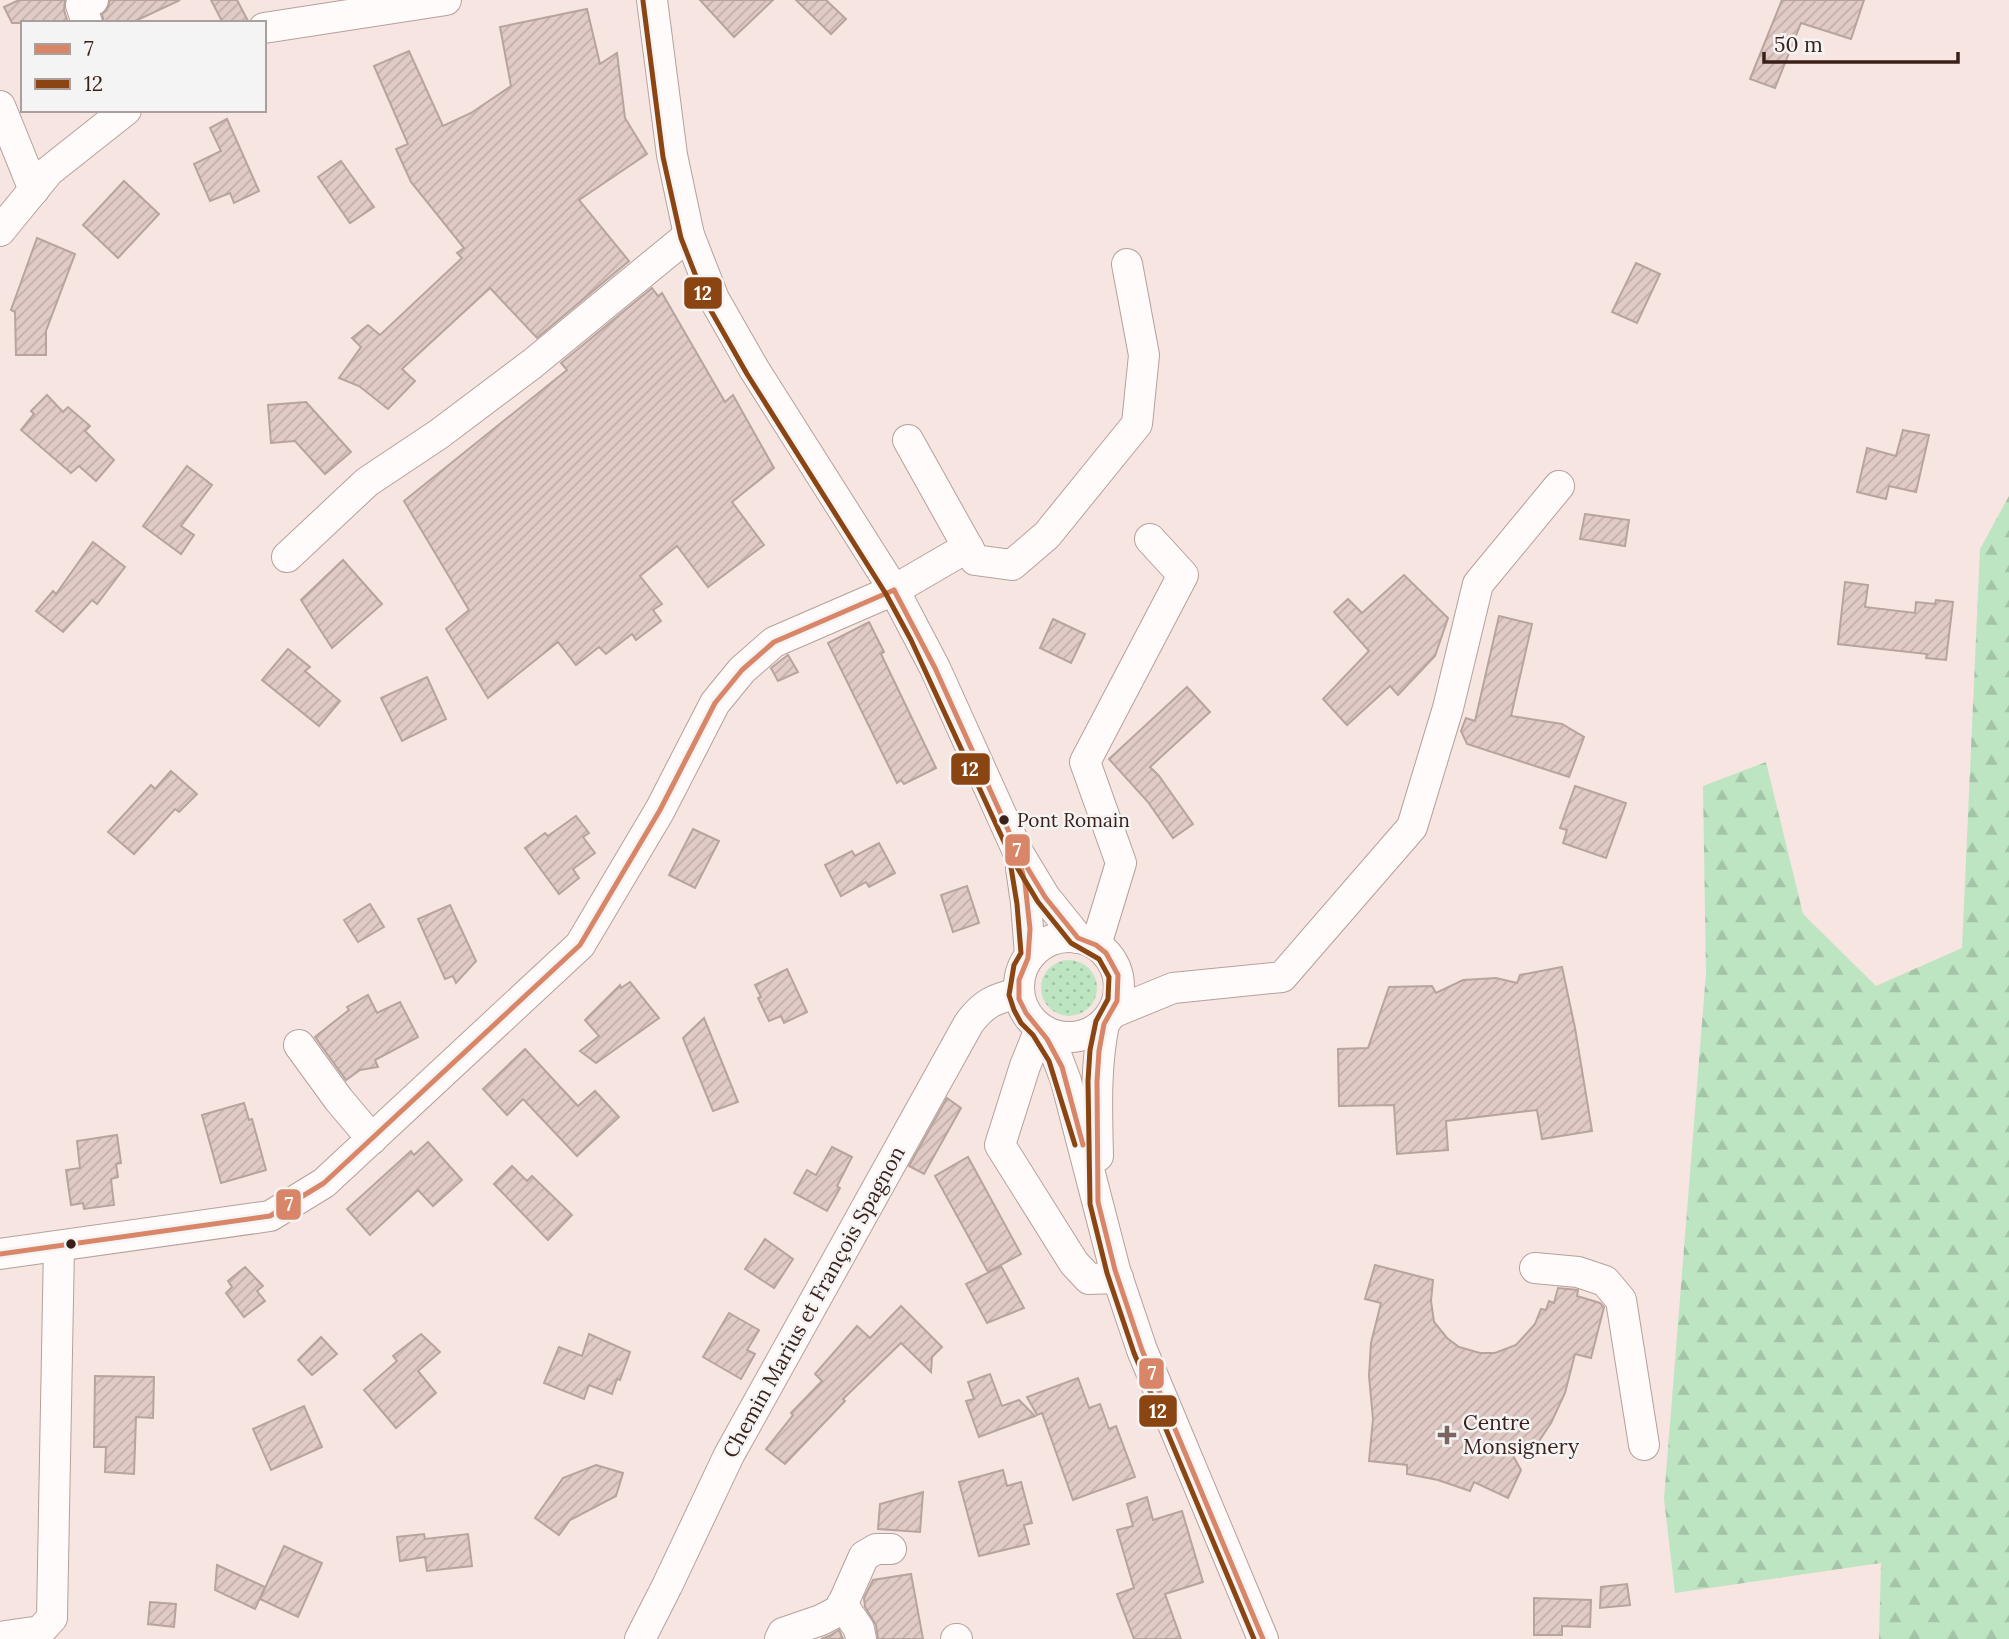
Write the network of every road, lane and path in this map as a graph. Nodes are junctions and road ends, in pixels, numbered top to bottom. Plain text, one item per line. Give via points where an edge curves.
1 (93, 0) edge
2 (446, 0) edge
3 (652, 0) edge
4 (86, 21) edge
5 (266, 28) edge
6 (0, 106) edge
7 (118, 113) edge
8 (34, 190) junction
9 (0, 230) edge
10 (689, 236) junction
11 (1127, 264) dead end
12 (908, 440) dead end
13 (1559, 486) dead end
14 (1150, 539) dead end
15 (968, 547) junction
16 (287, 556) dead end
17 (894, 590) junction
18 (1019, 854) junction
19 (1087, 941) junction
20 (1030, 955) junction
21 (1118, 975) junction
22 (1173, 988) junction
23 (1018, 993) junction
24 (1108, 1018) junction
25 (1040, 1029) junction
26 (299, 1045) dead end
27 (372, 1139) junction
28 (1098, 1202) junction
29 (59, 1246) junction
30 (0, 1254) edge
31 (1535, 1268) dead end
32 (1118, 1278) junction
33 (1644, 1445) dead end
34 (891, 1549) dead end
35 (842, 1604) junction
36 (10, 1637) edge
37 (640, 1639) edge
38 (779, 1639) edge
39 (861, 1639) edge
40 (1263, 1639) edge

1 - 4 street via 81,5
2 - 5 street
3 - 10 street via 672,155
6 - 8 street
7 - 8 street via 49,171
8 - 9 street
10 - 16 street via 531,364 367,482
10 - 17 street via 714,299 754,369
11 - 15 street via 1144,355 1137,424 1048,535 1012,565 975,560
12 - 15 street
13 - 22 street via 1478,584 1448,708 1412,827 1282,977
14 - 19 street via 1183,575 1085,762 1121,863
15 - 17 street
17 - 18 street via 935,668
17 - 27 street via 774,642 743,670 715,703 660,810 580,945
18 - 19 street via 1045,897
18 - 20 street
19 - 20 street via 1051,940
19 - 21 street via 1106,953
20 - 23 street via 1018,979
21 - 22 street
21 - 24 street via 1117,1001
22 - 24 street
23 - 25 street via 1029,1019
23 - 37 street, Chemin Marius et François Spagnon via 982,1007 969,1023 729,1455
24 - 25 street via 1080,1037 1059,1037
24 - 28 street via 1097,1081
25 - 28 street via 1066,1081
25 - 32 street via 1000,1145 1074,1263 1089,1279
26 - 27 street
27 - 29 street via 324,1183 270,1216
28 - 32 street
29 - 30 street
29 - 36 street via 52,1618 40,1631
31 - 33 street via 1578,1272 1605,1281 1621,1300
32 - 40 street via 1142,1350
34 - 35 street via 876,1549 864,1556
35 - 38 street via 840,1610 783,1633
35 - 39 street

